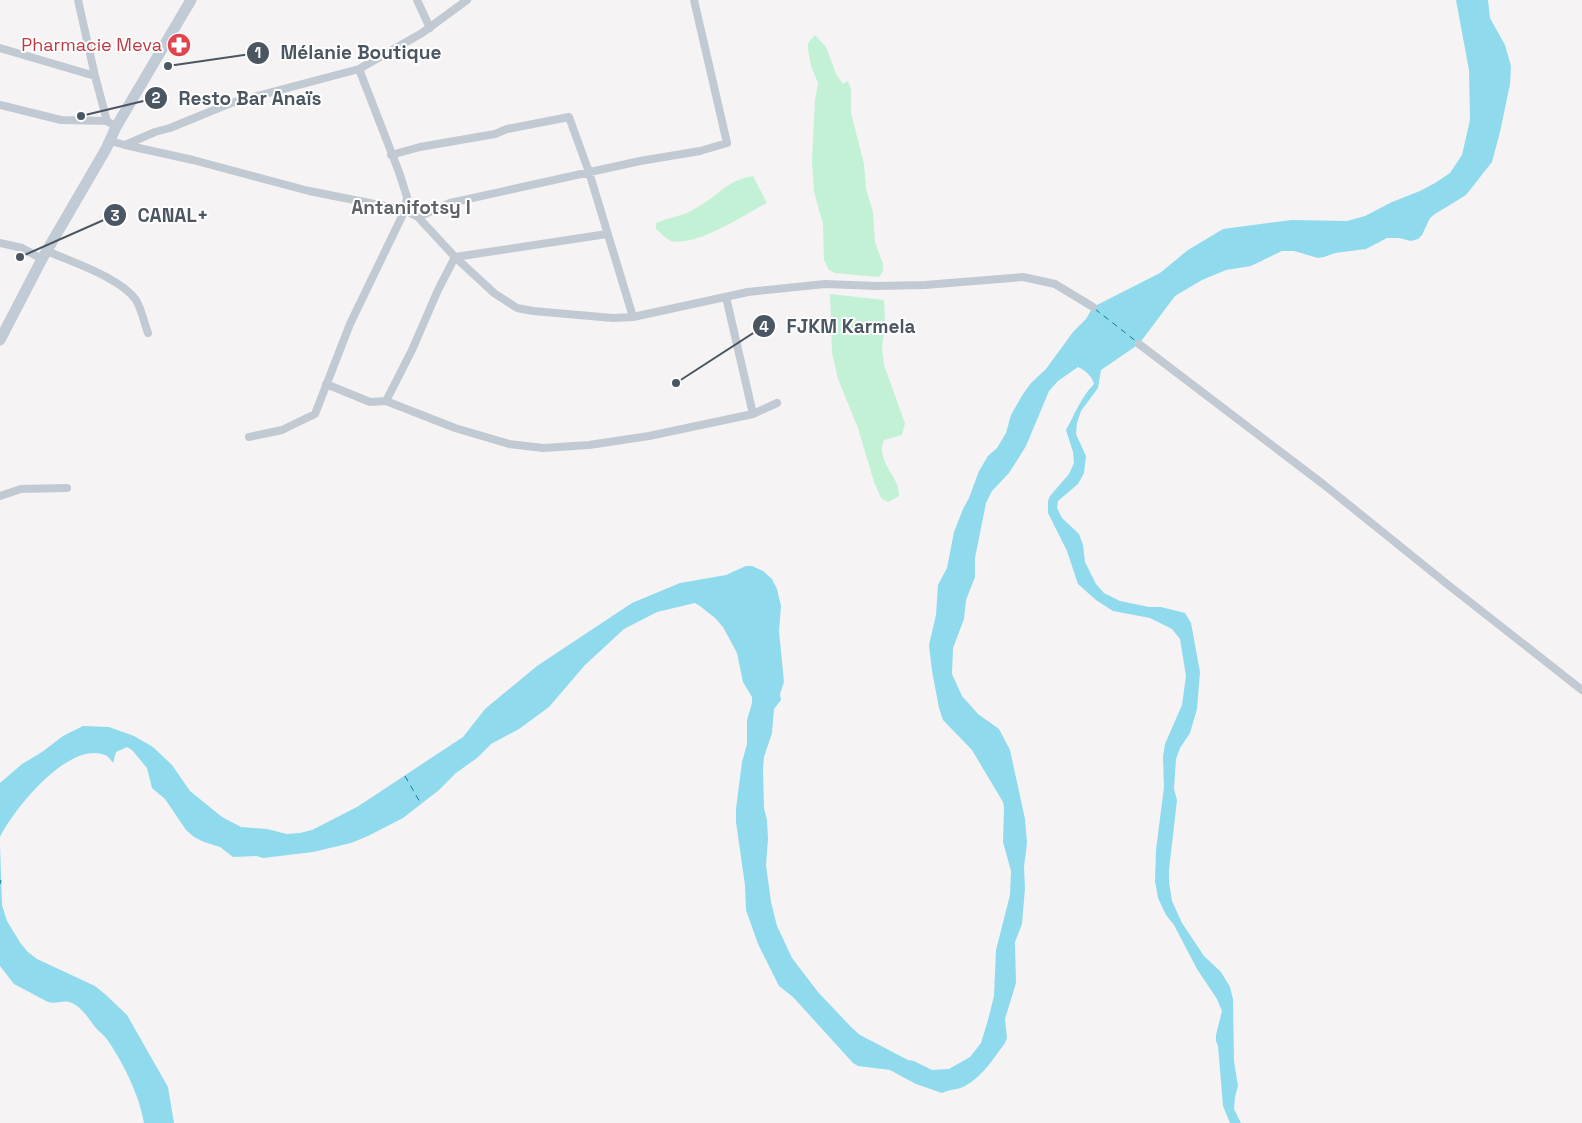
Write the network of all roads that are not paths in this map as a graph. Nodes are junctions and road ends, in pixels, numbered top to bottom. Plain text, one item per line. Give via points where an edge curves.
1 (78, 0) edge
2 (191, 0) edge
3 (417, 0) edge
4 (467, 0) edge
5 (694, 0) edge
6 (430, 28) junction
7 (0, 48) edge
8 (359, 69) junction
9 (95, 76) junction
10 (0, 105) edge
11 (112, 124) junction
12 (110, 141) junction
13 (125, 145) junction
14 (391, 155) junction
15 (589, 172) junction
16 (405, 210) junction
17 (418, 217) junction
18 (607, 234) junction
19 (0, 243) edge
20 (44, 255) junction
21 (455, 257) junction
22 (726, 297) junction
23 (1093, 307) dead end
24 (634, 317) junction
25 (148, 334) dead end
26 (0, 340) edge
27 (1139, 344) dead end
28 (326, 384) junction
29 (386, 401) junction
30 (777, 403) dead end
31 (753, 414) junction
32 (250, 437) dead end
33 (67, 488) dead end
34 (0, 496) edge
35 (1582, 690) edge

1 - 9 street
2 - 11 main road
3 - 6 street
4 - 6 street
5 - 15 street via 727,143
6 - 8 street
7 - 9 street
8 - 13 street via 231,103
8 - 14 street
9 - 11 street
10 - 11 street via 60,120
11 - 12 main road
12 - 13 street
12 - 20 main road
13 - 16 street via 309,191
14 - 15 street via 569,117
14 - 16 street via 407,197
15 - 17 street via 450,203
15 - 18 street
16 - 17 street
16 - 28 street via 350,324
17 - 21 street
18 - 21 street
18 - 24 street
19 - 20 street
20 - 25 street via 124,288 140,307
20 - 26 main road
21 - 24 street via 494,292 518,308 613,318
21 - 29 street
22 - 23 street via 825,284 905,286 1024,277 1055,284
22 - 24 street
22 - 31 street
27 - 35 street via 1323,484
28 - 29 street via 370,402
28 - 32 street via 314,414 282,430
29 - 31 street via 455,428 509,444 543,448 649,436
30 - 31 street
33 - 34 street via 21,489

